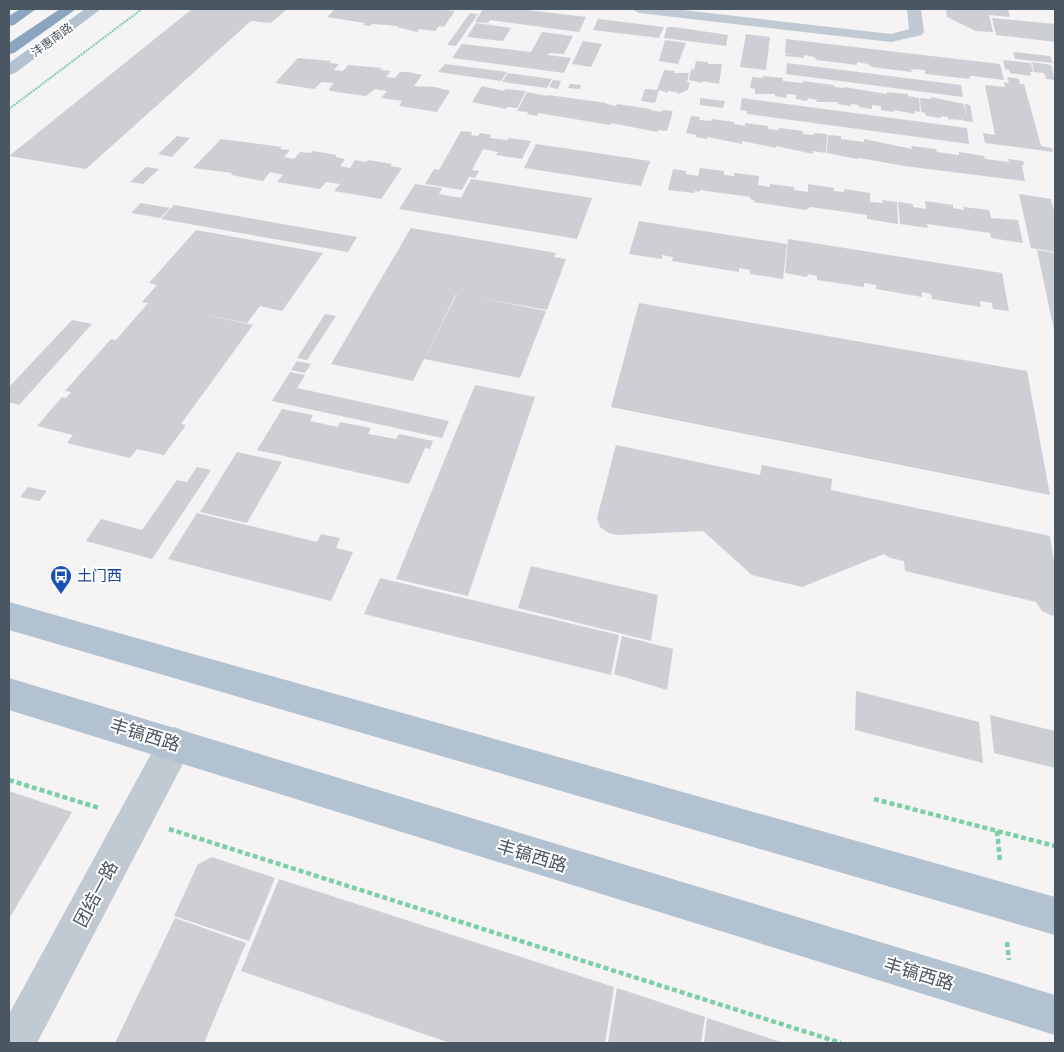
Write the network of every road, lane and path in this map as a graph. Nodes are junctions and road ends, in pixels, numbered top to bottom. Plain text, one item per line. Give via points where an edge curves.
1 (29, 9) edge
2 (69, 9) edge
3 (94, 9) edge
4 (142, 9) edge
5 (639, 9) edge
6 (914, 9) edge
7 (9, 22) edge
8 (9, 50) edge
9 (9, 70) edge
10 (9, 109) edge
11 (9, 616) edge
12 (9, 694) edge
13 (175, 744) junction
14 (9, 780) edge
15 (874, 799) dead end
16 (136, 819) junction
17 (1055, 846) edge
18 (1055, 916) edge
19 (1055, 1015) edge
20 (15, 1043) edge
21 (842, 1043) edge

1 - 7 highway
2 - 8 highway
3 - 9 main road, 沣惠南路
4 - 10 path
5 - 6 street via 891,38 917,32
11 - 18 main road
12 - 13 main road, 丰镐西路
13 - 16 street, 团结一路
13 - 19 main road, 丰镐西路
14 - 16 path
15 - 17 path
16 - 20 street, 团结一路
16 - 21 path

